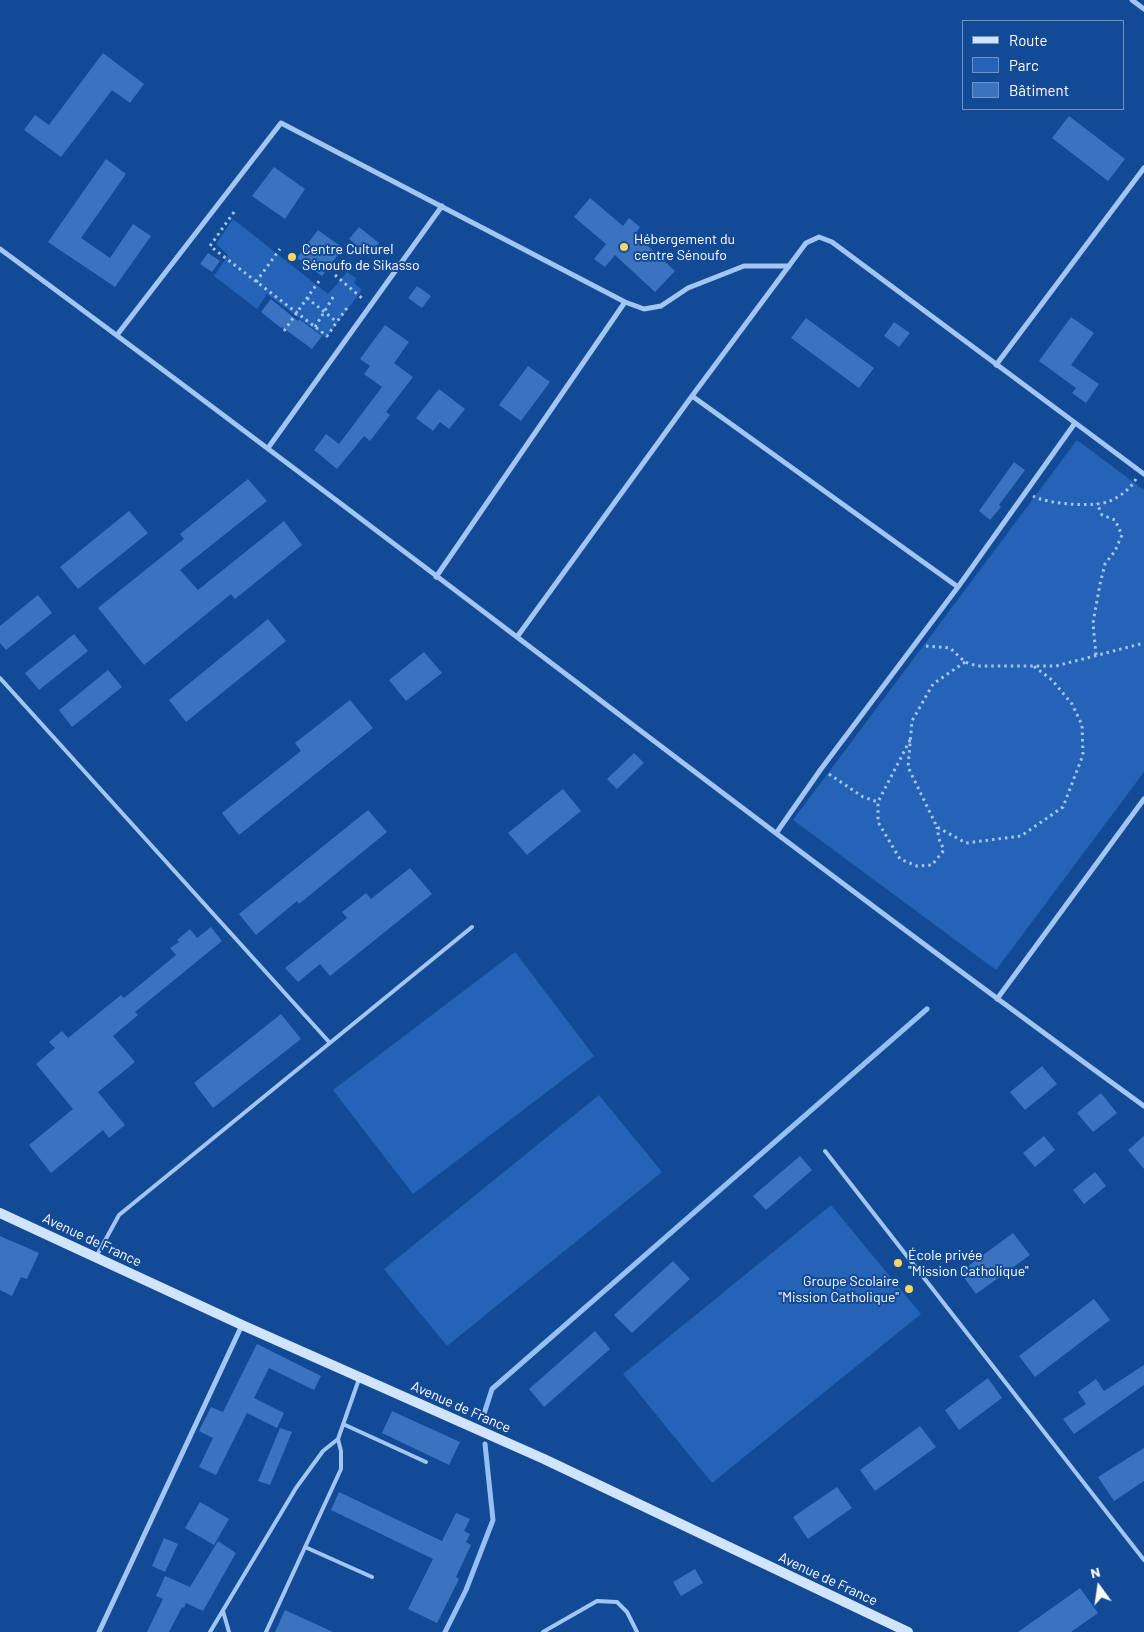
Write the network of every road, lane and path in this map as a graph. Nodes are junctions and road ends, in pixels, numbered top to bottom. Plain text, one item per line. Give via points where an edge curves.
1 (1132, 0) edge
2 (1144, 9) edge
3 (1144, 168) edge
4 (442, 206) junction
5 (234, 212) dead end
6 (0, 249) edge
7 (280, 249) dead end
8 (789, 266) junction
9 (336, 275) dead end
10 (319, 281) dead end
11 (256, 282) junction
12 (336, 294) dead end
13 (307, 298) junction
14 (625, 302) junction
15 (349, 305) dead end
16 (370, 305) junction
17 (324, 312) junction
18 (296, 313) junction
19 (337, 322) junction
20 (315, 327) dead end
21 (284, 330) dead end
22 (117, 335) junction
23 (996, 364) junction
24 (692, 396) junction
25 (1075, 423) junction
26 (268, 448) junction
27 (1142, 473) edge
28 (1026, 492) junction
29 (1097, 503) junction
30 (436, 577) junction
31 (958, 587) junction
32 (517, 637) junction
33 (917, 642) junction
34 (1144, 643) edge
35 (1096, 655) junction
36 (965, 662) junction
37 (1032, 665) junction
38 (0, 678) edge
39 (911, 737) junction
40 (821, 769) junction
41 (1144, 798) edge
42 (878, 802) junction
43 (937, 827) junction
44 (777, 832) junction
45 (472, 926) dead end
46 (997, 999) junction
47 (330, 1043) junction
48 (1144, 1106) edge
49 (825, 1150) dead end
50 (0, 1213) edge
51 (96, 1258) junction
52 (242, 1325) junction
53 (360, 1377) junction
54 (343, 1424) junction
55 (338, 1439) junction
56 (426, 1462) dead end
57 (305, 1547) junction
58 (1144, 1560) edge
59 (372, 1576) dead end
60 (223, 1611) junction
61 (99, 1632) edge
62 (210, 1632) edge
63 (229, 1632) edge
64 (266, 1632) edge
65 (543, 1632) edge
66 (637, 1632) edge
67 (908, 1632) edge

1 - 2 street
3 - 23 street
4 - 14 street
4 - 16 street
4 - 22 street via 281,123
5 - 11 path via 210,246
6 - 22 street
7 - 11 path
8 - 14 street via 744,266 688,288 660,306 644,309
8 - 23 street via 812,239 819,237 832,242
8 - 24 street
9 - 16 path
10 - 13 path
11 - 18 path
12 - 17 path
13 - 17 path
13 - 18 path
14 - 30 street
15 - 19 path
16 - 26 street
17 - 19 path
17 - 20 path
18 - 19 path via 327,336
18 - 21 path
22 - 26 street
23 - 25 street
24 - 31 street
24 - 32 street
25 - 27 street
25 - 28 street
26 - 30 street
27 - 29 path via 1130,488 1108,502
28 - 29 path via 1042,501 1082,505
28 - 31 street
29 - 35 path via 1102,515 1115,520 1122,534 1105,564 1100,584 1093,624
30 - 32 street
31 - 33 street
32 - 44 street
33 - 36 path via 923,646 950,648
33 - 40 street
34 - 35 path
35 - 37 path via 1056,666
36 - 37 path via 977,666
36 - 39 path via 933,684 912,721
37 - 43 path via 1052,680 1072,704 1082,726 1083,755 1063,807 1021,836 966,843
38 - 47 lane
39 - 42 path
39 - 43 path via 908,767
40 - 42 path via 863,797
40 - 44 street
41 - 46 street
42 - 43 path via 878,822 900,859 917,866 932,865 944,850
44 - 46 street
45 - 47 lane
46 - 48 street
47 - 51 lane via 120,1215
49 - 58 lane
50 - 51 main road, Avenue de France
51 - 52 main road, Avenue de France
52 - 53 main road, Avenue de France
52 - 61 street
53 - 54 lane
53 - 67 main road, Avenue de France via 544,1459
54 - 55 lane
54 - 56 lane
55 - 57 lane via 341,1469
55 - 60 lane via 323,1451 296,1488
57 - 59 lane
57 - 64 lane
60 - 62 lane
60 - 63 lane
65 - 66 lane via 597,1601 616,1602 627,1612

